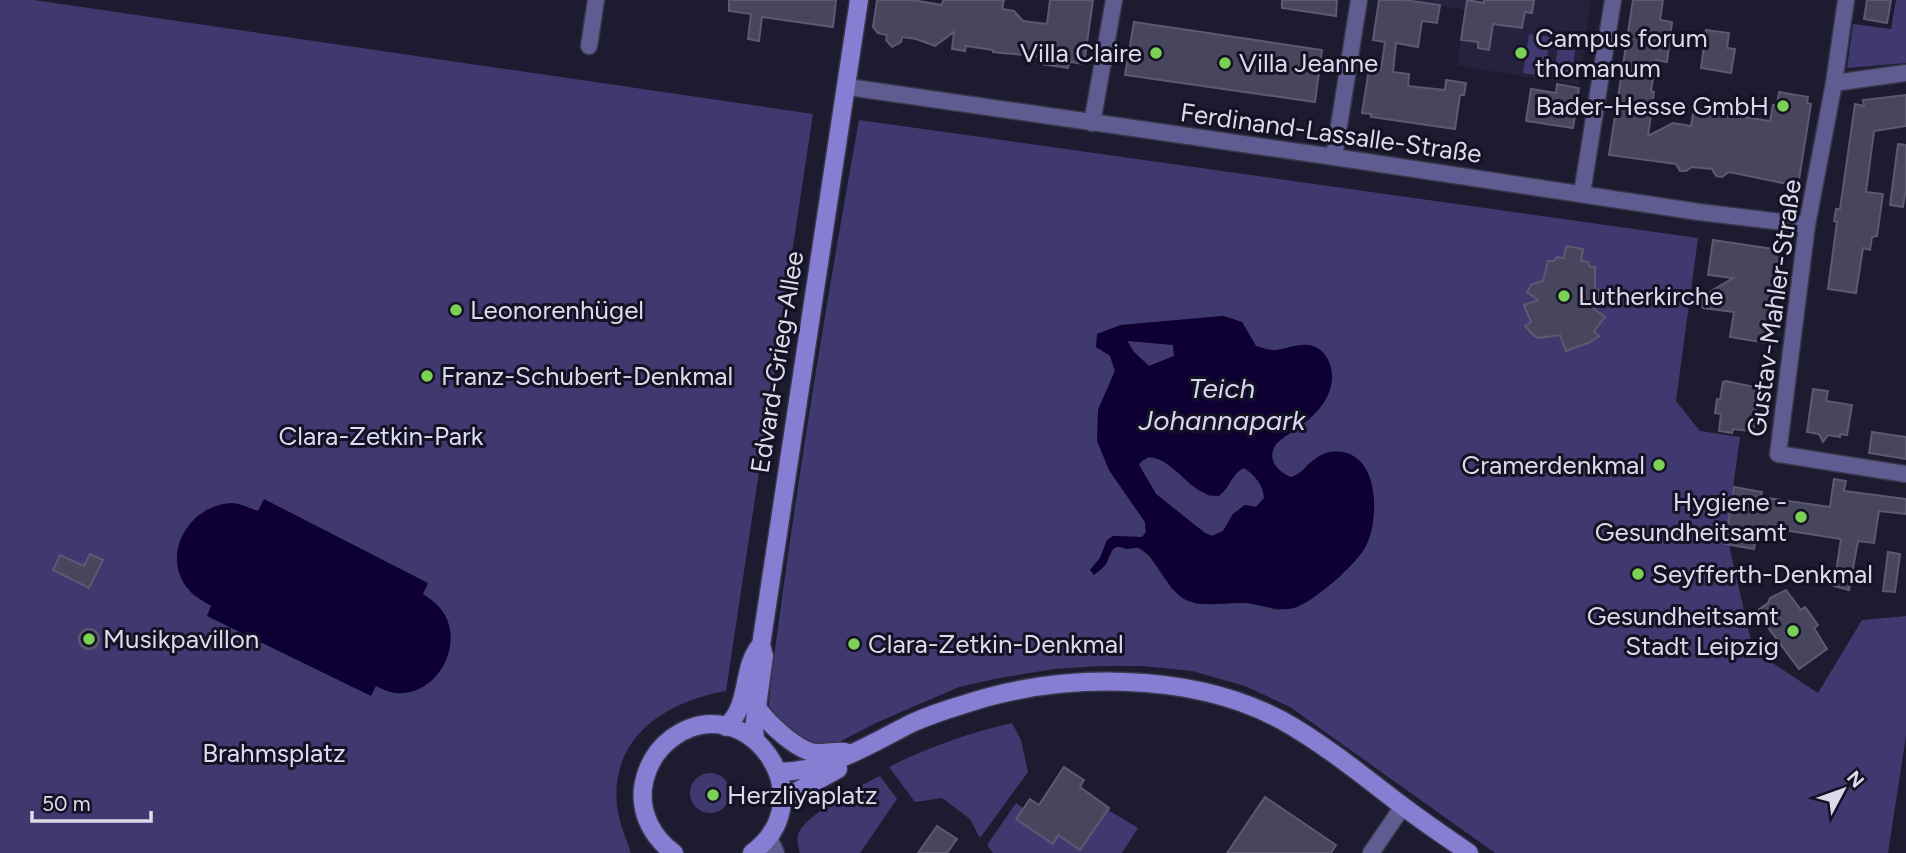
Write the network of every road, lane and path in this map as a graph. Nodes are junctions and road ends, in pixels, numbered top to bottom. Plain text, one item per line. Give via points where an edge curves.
1 (596, 0) edge
2 (859, 0) edge
3 (1114, 0) edge
4 (1359, 0) edge
5 (1613, 0) edge
6 (1846, 0) edge
7 (589, 46) dead end
8 (1906, 73) edge
9 (1835, 83) junction
10 (848, 87) junction
11 (1092, 123) junction
12 (1334, 157) junction
13 (1582, 193) junction
14 (1807, 225) junction
15 (1906, 474) edge
16 (761, 645) junction
17 (758, 709) junction
18 (726, 727) junction
19 (755, 739) junction
20 (856, 754) junction
21 (779, 772) junction
22 (783, 799) junction
23 (1403, 806) junction
24 (773, 845) edge
25 (674, 853) edge
26 (752, 853) edge
27 (1371, 853) edge
28 (1469, 853) edge

1 - 7 street
2 - 10 main road, Edvard-Grieg-Allee
3 - 11 street
4 - 12 street
5 - 13 street
6 - 9 street, Gustav-Mahler-Straße
8 - 9 street
9 - 14 street, Gustav-Mahler-Straße
10 - 11 street, Ferdinand-Lassalle-Straße
10 - 16 main road, Edvard-Grieg-Allee
11 - 12 street, Ferdinand-Lassalle-Straße
12 - 13 street, Ferdinand-Lassalle-Straße
13 - 14 street, Ferdinand-Lassalle-Straße
14 - 15 street, Gustav-Mahler-Straße via 1778,454
16 - 17 main road, Edvard-Grieg-Allee via 764,656
16 - 18 main road, Edvard-Grieg-Allee via 753,654 739,711
17 - 19 main road, Edvard-Grieg-Allee
17 - 20 main road via 773,727 808,751
18 - 19 main road
18 - 25 main road via 703,726 677,735 650,764 643,791 647,818 661,842
19 - 21 main road
20 - 21 main road via 814,769
20 - 22 main road via 834,772
20 - 23 main road via 934,714 986,698 1095,681 1178,686 1241,702 1283,721
21 - 22 main road
22 - 24 main road
23 - 27 street
23 - 28 main road
24 - 26 main road

